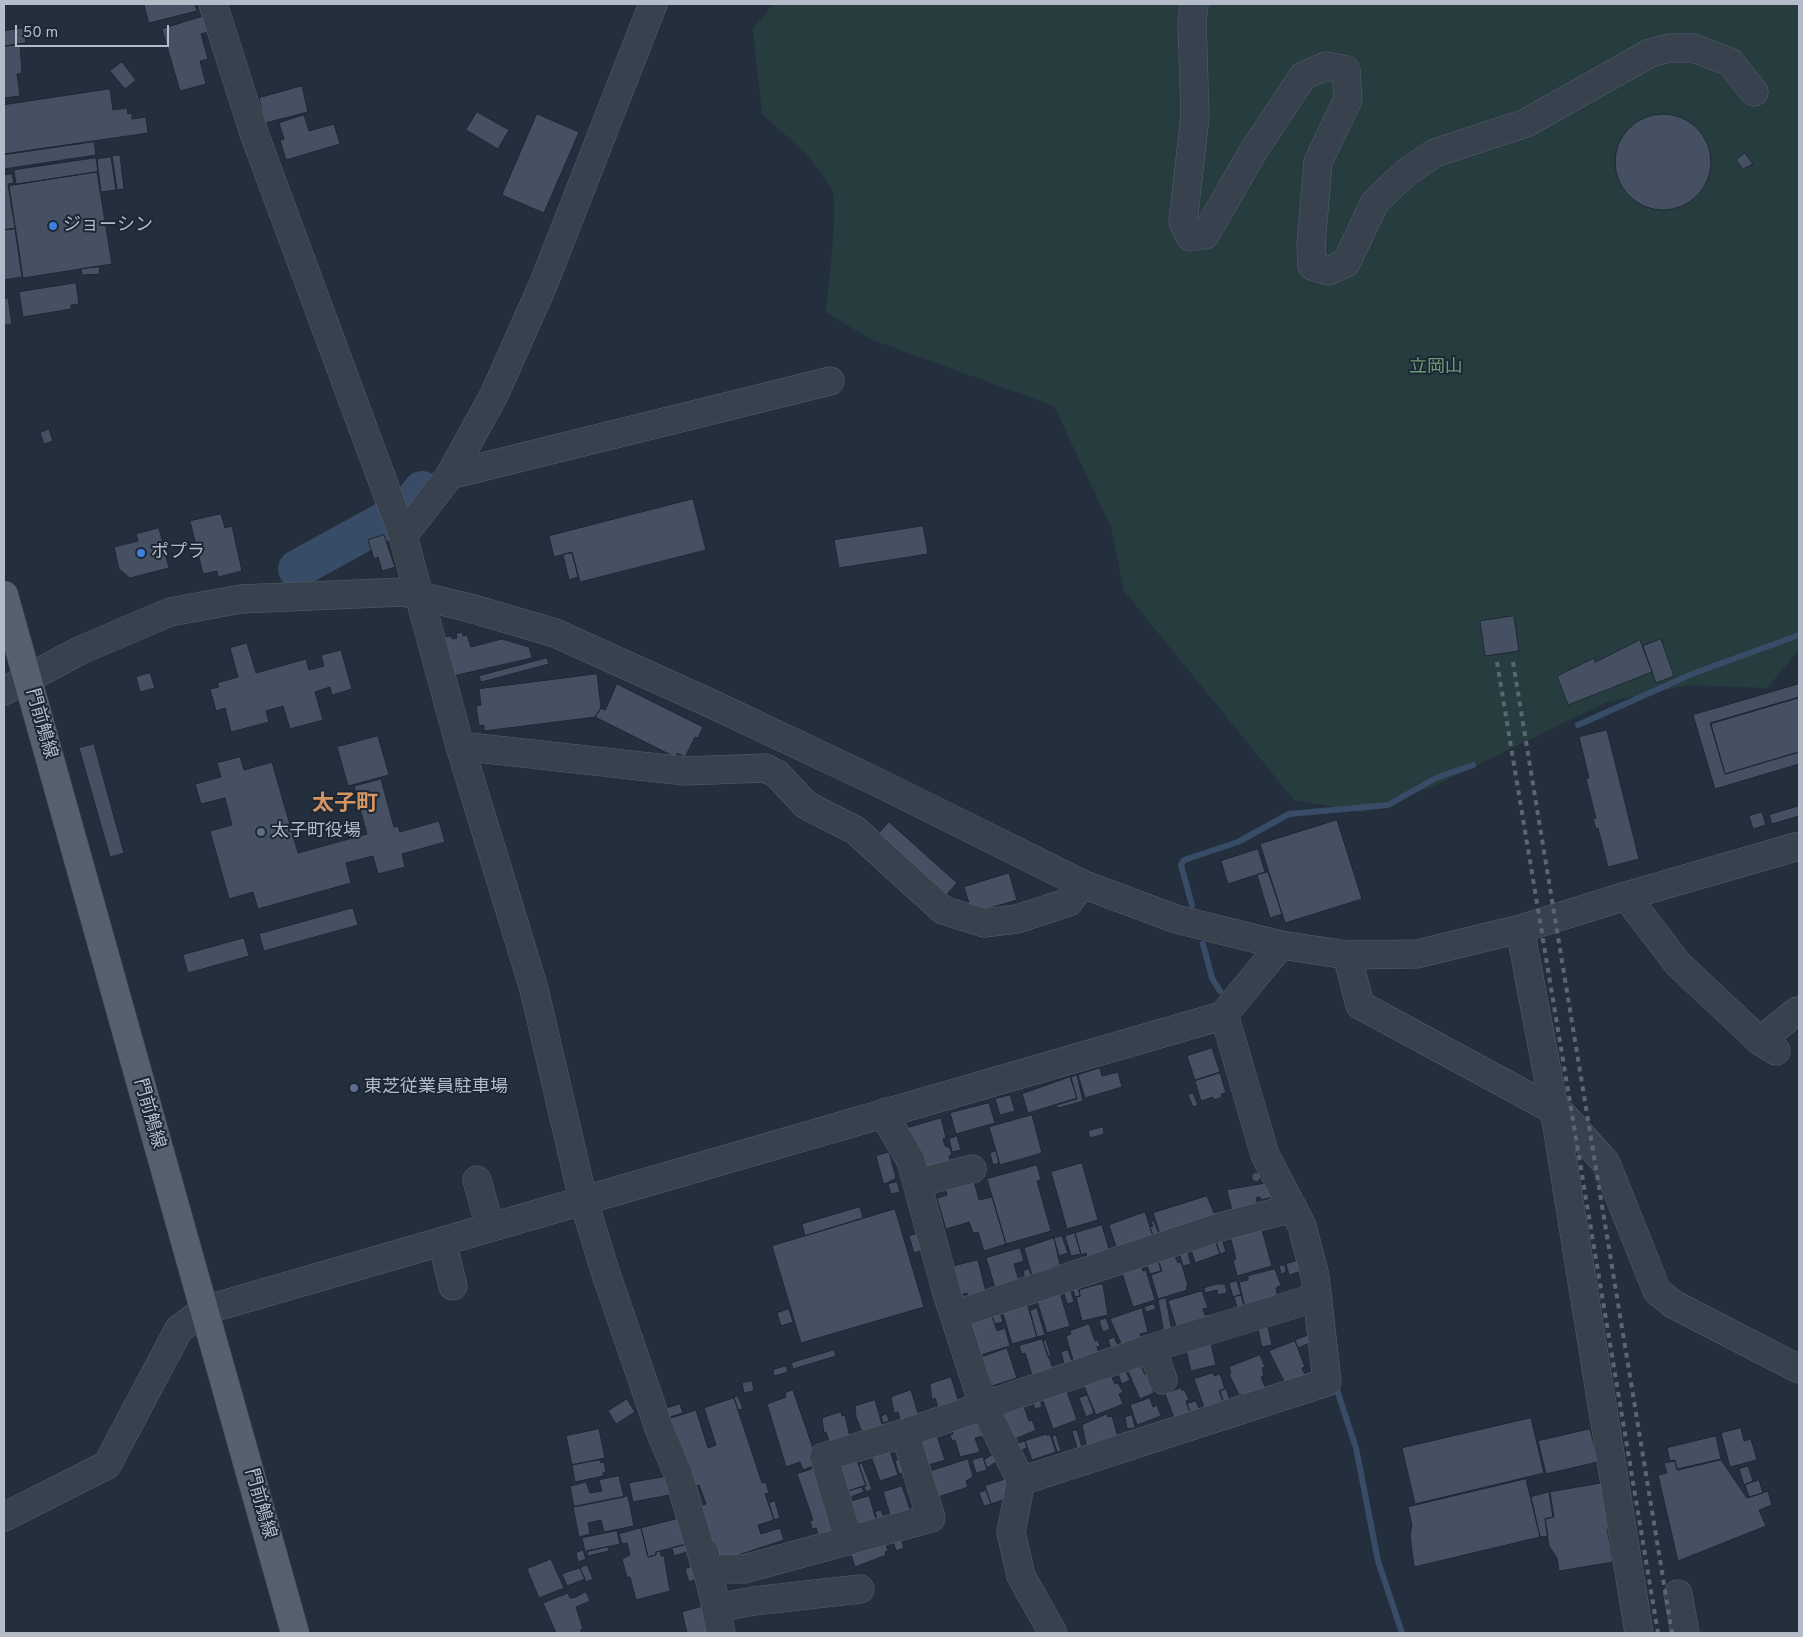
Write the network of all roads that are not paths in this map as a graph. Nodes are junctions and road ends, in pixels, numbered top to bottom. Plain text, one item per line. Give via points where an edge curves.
1 (213, 4) edge
2 (653, 4) edge
3 (1194, 4) edge
4 (1754, 92) dead end
5 (830, 381) dead end
6 (450, 475) junction
7 (398, 523) junction
8 (4, 595) edge
9 (418, 596) junction
10 (16, 686) edge
11 (460, 746) junction
12 (1799, 846) edge
13 (1082, 884) junction
14 (1626, 896) junction
15 (1520, 930) junction
16 (1281, 945) junction
17 (1347, 955) junction
18 (1797, 1011) dead end
19 (1224, 1014) junction
20 (1554, 1108) junction
21 (886, 1112) junction
22 (972, 1169) dead end
23 (477, 1180) dead end
24 (917, 1183) junction
25 (583, 1199) junction
26 (1293, 1208) junction
27 (490, 1227) junction
28 (442, 1241) junction
29 (453, 1286) dead end
30 (1317, 1298) junction
31 (204, 1310) junction
32 (954, 1315) junction
33 (1152, 1348) junction
34 (1799, 1369) edge
35 (1163, 1380) dead end
36 (983, 1404) junction
37 (905, 1432) junction
38 (1022, 1480) junction
39 (4, 1517) edge
40 (849, 1541) junction
41 (706, 1569) junction
42 (1678, 1594) dead end
43 (847, 1597) dead end
44 (718, 1620) edge
45 (295, 1633) edge
46 (1053, 1633) edge
47 (1640, 1633) edge
48 (1685, 1633) edge

1 - 7 street via 255,136
2 - 6 street via 539,294 494,395
3 - 4 street via 1195,116 1183,222 1190,237 1205,236 1254,150 1303,76 1326,66 1346,70 1348,98 1318,162 1312,266 1328,270 1346,263 1375,202 1408,171 1435,153 1526,123 1650,52 1693,48 1730,62
5 - 6 street
6 - 7 street
7 - 9 street
8 - 10 main road, 門前鵤線
9 - 10 street via 403,592 241,599 170,612 81,650
9 - 11 street
9 - 13 street via 555,633 721,708
10 - 31 main road, 門前鵤線 via 111,974
11 - 13 street via 685,770 765,768 777,774 806,805 855,830 943,910 984,923 1018,919 1070,902
11 - 25 street via 534,989
12 - 14 street
13 - 16 street via 1176,920
14 - 15 street
14 - 18 street via 1678,964 1768,1046
15 - 17 street via 1417,954
15 - 20 street
16 - 17 street
16 - 19 street
17 - 20 street via 1360,1005
19 - 21 street
19 - 26 street via 1265,1155
20 - 34 street via 1606,1163 1658,1291 1673,1304
20 - 47 street
21 - 24 street via 911,1161
21 - 25 street
22 - 24 street
23 - 27 street
24 - 32 street
25 - 27 street
25 - 41 street via 660,1431 678,1474
26 - 30 street via 1302,1226 1315,1276
26 - 32 street via 1220,1227
27 - 28 street
28 - 29 street
28 - 31 street
30 - 33 street
30 - 38 street via 1326,1382
31 - 39 street via 179,1329 107,1466
31 - 45 main road, 門前鵤線
32 - 36 street
33 - 35 street
33 - 36 street
36 - 37 street
36 - 38 street
37 - 40 street via 824,1457
37 - 40 street via 931,1518
38 - 46 street via 1013,1541 1021,1576
40 - 41 street via 744,1569
41 - 44 street
42 - 48 street
43 - 44 street via 754,1601

